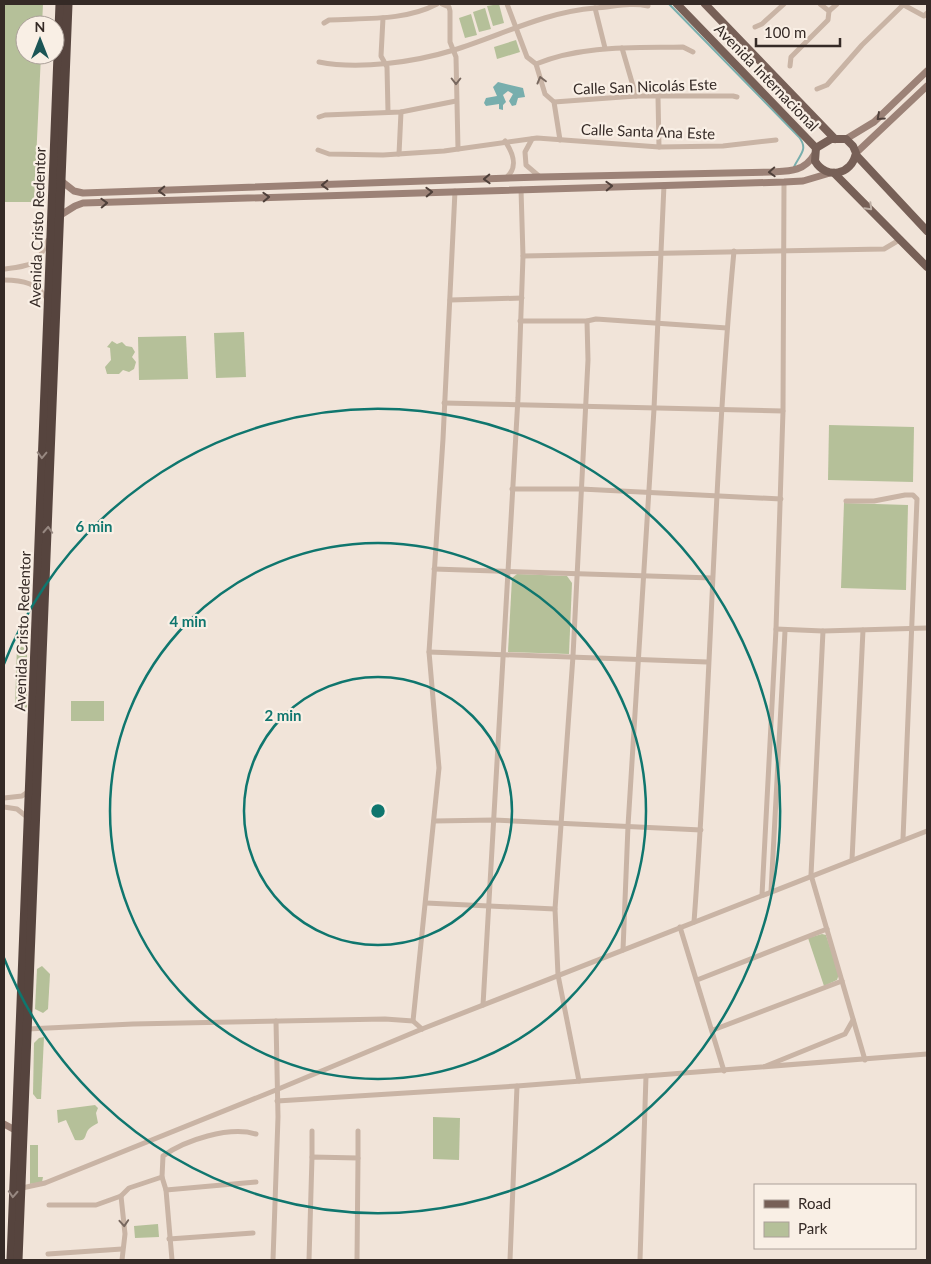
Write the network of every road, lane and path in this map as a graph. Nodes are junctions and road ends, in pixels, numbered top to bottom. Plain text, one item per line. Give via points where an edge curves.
1 (60, 4) edge
2 (68, 4) edge
3 (437, 4) edge
4 (442, 4) edge
5 (506, 4) edge
6 (677, 4) edge
7 (705, 4) edge
8 (784, 4) edge
9 (820, 4) edge
10 (837, 4) edge
11 (903, 4) edge
12 (579, 6) edge
13 (648, 6) dead end
14 (595, 8) junction
15 (829, 12) junction
16 (927, 13) edge
17 (383, 18) junction
18 (324, 23) dead end
19 (516, 26) junction
20 (755, 27) dead end
21 (605, 48) junction
22 (622, 48) junction
23 (454, 50) junction
24 (693, 52) dead end
25 (319, 62) dead end
26 (384, 63) junction
27 (536, 64) junction
28 (790, 66) dead end
29 (927, 71) edge
30 (927, 86) edge
31 (817, 89) dead end
32 (636, 96) junction
33 (658, 97) junction
34 (737, 98) dead end
35 (456, 101) junction
36 (554, 102) junction
37 (895, 103) junction
38 (902, 110) junction
39 (388, 112) junction
40 (401, 112) junction
41 (319, 117) dead end
42 (532, 139) junction
43 (835, 139) junction
44 (846, 139) junction
45 (560, 140) junction
46 (776, 140) dead end
47 (505, 141) junction
48 (659, 147) junction
49 (458, 149) junction
50 (318, 150) dead end
51 (815, 151) junction
52 (399, 154) junction
53 (856, 154) junction
54 (832, 173) junction
55 (577, 176) junction
56 (540, 177) junction
57 (506, 178) junction
58 (464, 179) junction
59 (60, 180) junction
60 (784, 182) junction
61 (664, 185) junction
62 (297, 186) junction
63 (576, 188) junction
64 (521, 189) junction
65 (455, 191) junction
66 (464, 191) junction
67 (83, 193) junction
68 (298, 196) junction
69 (83, 204) junction
70 (59, 216) junction
71 (927, 231) edge
72 (50, 235) junction
73 (901, 239) junction
74 (734, 251) junction
75 (784, 251) junction
76 (660, 254) junction
77 (523, 256) junction
78 (927, 267) edge
79 (4, 269) edge
80 (4, 280) edge
81 (522, 298) junction
82 (450, 300) junction
83 (48, 302) junction
84 (520, 321) junction
85 (586, 321) junction
86 (656, 324) junction
87 (727, 328) junction
88 (444, 403) junction
89 (517, 405) junction
90 (586, 408) junction
91 (721, 408) junction
92 (654, 409) junction
93 (783, 411) junction
94 (512, 489) junction
95 (581, 489) junction
96 (649, 492) junction
97 (716, 496) junction
98 (781, 499) junction
99 (846, 500) dead end
100 (434, 569) junction
101 (507, 570) junction
102 (577, 574) junction
103 (642, 575) junction
104 (712, 578) junction
105 (913, 628) junction
106 (927, 628) edge
107 (776, 629) junction
108 (786, 630) junction
109 (863, 630) junction
110 (823, 631) junction
111 (430, 652) junction
112 (503, 653) junction
113 (573, 656) junction
114 (640, 660) junction
115 (707, 662) junction
116 (30, 791) junction
117 (4, 798) edge
118 (4, 807) edge
119 (28, 819) junction
120 (494, 820) junction
121 (434, 821) junction
122 (561, 824) junction
123 (628, 826) junction
124 (701, 830) junction
125 (927, 830) edge
126 (903, 839) junction
127 (852, 860) junction
128 (811, 875) junction
129 (771, 892) junction
130 (762, 895) junction
131 (426, 903) junction
132 (488, 905) junction
133 (555, 909) junction
134 (694, 922) junction
135 (680, 927) junction
136 (827, 929) junction
137 (623, 950) junction
138 (558, 975) junction
139 (697, 980) junction
140 (842, 980) junction
141 (483, 1005) junction
142 (853, 1020) junction
143 (276, 1021) junction
144 (413, 1021) junction
145 (26, 1029) junction
146 (422, 1029) junction
147 (713, 1030) junction
148 (927, 1054) edge
149 (866, 1060) junction
150 (761, 1068) junction
151 (724, 1071) junction
152 (646, 1076) junction
153 (579, 1081) junction
154 (517, 1086) junction
155 (276, 1090) junction
156 (278, 1101) junction
157 (4, 1124) edge
158 (15, 1130) junction
159 (312, 1131) dead end
160 (358, 1131) dead end
161 (256, 1134) dead end
162 (312, 1157) junction
163 (358, 1158) junction
164 (162, 1177) junction
165 (256, 1182) dead end
166 (22, 1188) junction
167 (166, 1190) junction
168 (121, 1196) junction
169 (49, 1205) dead end
170 (253, 1233) dead end
171 (169, 1239) junction
172 (122, 1249) junction
173 (48, 1254) dead end
174 (11, 1260) edge
175 (18, 1260) edge
176 (122, 1260) edge
177 (172, 1260) edge
178 (273, 1260) edge
179 (309, 1260) edge
180 (357, 1260) edge
181 (510, 1260) edge
182 (640, 1260) edge

1 - 72 highway, Avenida Cristo Redentor
2 - 59 highway, Avenida Cristo Redentor
3 - 17 street via 425,10
4 - 23 street via 449,7 450,42
5 - 19 street
6 - 51 main road, Avenida Internacional
7 - 43 main road, Avenida Internacional
8 - 20 street
9 - 15 street
10 - 15 street
11 - 16 street via 918,14 924,16
11 - 31 street via 828,85
12 - 14 street
12 - 19 street
13 - 14 street
14 - 21 street
15 - 28 street via 828,20 791,57
17 - 18 street via 329,20
17 - 26 street via 381,56
19 - 23 street
19 - 27 street via 527,57
21 - 22 street
21 - 27 street
22 - 24 street via 683,48
22 - 32 street
23 - 26 street
23 -> 35 street
25 - 26 street
26 - 39 street via 387,67
36 -> 27 street via 545,94
29 - 37 main road
30 - 38 main road
32 - 33 street, Calle San Nicolás Este
32 - 36 street, Calle San Nicolás Este
33 - 34 street, Calle San Nicolás Este
33 - 48 street
35 - 40 street
35 - 49 street
36 - 45 street
37 - 38 main road
37 -> 44 main road via 874,122
38 - 53 main road
39 - 40 street
39 - 41 street
40 - 52 street
42 - 45 street, Calle Santa Ana Este
42 - 47 street, Calle Santa Ana Este
42 - 56 street via 525,152 526,165
43 - 44 main road
43 - 51 main road via 825,140
44 - 53 main road
45 - 48 street, Calle Santa Ana Este
46 - 48 street, Calle Santa Ana Este via 724,146
47 - 49 street, Calle Santa Ana Este
47 - 57 street via 514,161 511,174
49 - 52 street, Calle Santa Ana Este
50 - 52 street, Calle Santa Ana Este via 329,154
51 - 54 main road via 818,165
51 -> 55 main road via 803,167 786,171
53 - 54 main road via 848,168
53 - 71 main road
54 - 60 main road via 803,181
54 -> 73 main road
55 - 56 main road
55 - 63 main road
56 - 57 main road
57 -> 58 main road
58 -> 62 main road
58 - 66 main road
59 - 67 main road via 74,192
59 - 70 highway, Avenida Cristo Redentor
60 - 61 main road
60 - 75 street
63 -> 61 main road
61 - 76 street
62 -> 67 main road
62 - 68 main road
63 - 64 main road
64 - 66 main road
64 - 77 street
65 - 66 main road
68 -> 65 main road
65 - 82 street
67 - 69 main road
69 -> 68 main road
69 - 70 main road
145 -> 70 highway, Avenida Cristo Redentor
72 - 79 street via 44,253 33,263
72 - 83 highway, Avenida Cristo Redentor
73 - 75 street via 884,249
73 - 78 main road
74 - 75 street
74 - 76 street
74 - 87 street
75 - 93 street
76 - 77 street
76 - 86 street
77 - 81 street
80 - 83 street via 35,286
81 - 82 street
81 - 84 street
82 - 88 street
83 -> 116 highway, Avenida Cristo Redentor
84 - 85 street
84 - 89 street
85 - 86 street
85 - 90 street
86 - 87 street
86 - 92 street
87 - 91 street
88 - 89 street
88 - 100 street
89 - 90 street
89 - 94 street
90 - 92 street
90 - 95 street
91 - 92 street
91 - 93 street
91 - 97 street
92 - 96 street
93 - 98 street
94 - 95 street
94 - 101 street
95 - 96 street
95 - 102 street
96 - 97 street
96 - 103 street
97 - 98 street
97 - 104 street
98 - 107 street
99 - 105 street via 874,501 905,495 917,499
100 - 101 street
100 - 111 street
101 - 102 street
101 - 112 street
102 - 103 street
102 - 113 street
103 - 104 street
103 - 114 street
104 - 115 street
105 - 106 street
105 - 109 street
105 - 126 street
107 - 108 street
107 - 130 street
108 - 110 street
108 - 129 street
109 - 110 street
109 - 127 street
110 - 128 street
111 - 112 street
111 - 121 street via 439,768
112 - 113 street
112 - 120 street
113 - 114 street
113 - 122 street
114 - 115 street
114 - 123 street
115 - 124 street
116 - 117 street via 22,796
116 - 119 highway, Avenida Cristo Redentor
118 - 119 street via 17,808
119 - 158 highway, Avenida Cristo Redentor
120 - 121 street
120 - 122 street
120 - 132 street
121 - 131 street
122 - 123 street
122 - 133 street
123 - 124 street
123 - 137 street
124 - 134 street
125 - 126 street
126 - 127 street
127 - 128 street
128 - 129 street
128 - 136 street
129 - 130 street
130 - 134 street
131 - 132 street
131 - 144 street
132 - 133 street
132 - 141 street
133 - 138 street
134 - 135 street
135 - 137 street
135 - 139 street
136 - 139 street
136 - 140 street
137 - 138 street
138 - 141 street
138 - 153 street
139 - 147 street
140 - 142 street
140 - 147 street
141 - 146 street
142 - 149 street
142 - 150 street via 845,1034
143 - 144 street
143 - 145 street
143 - 155 street
144 - 146 street
145 - 166 highway, Avenida Cristo Redentor
146 - 155 street
147 - 151 street
148 - 149 street
149 - 150 street
150 - 151 street
151 - 152 street
152 - 153 street
152 - 182 street
153 - 154 street
154 - 156 street
154 - 181 street
155 - 156 street
155 - 166 street via 45,1183
156 - 178 street
157 - 158 main road
158 -> 174 highway, Avenida Cristo Redentor
159 - 162 street
160 - 163 street
161 - 164 street via 209,1135 170,1151 163,1156
162 - 163 street
162 - 179 street
163 - 180 street
164 - 167 street
164 - 168 street via 129,1188
165 - 167 street
166 - 175 highway, Avenida Cristo Redentor
167 - 171 street
168 - 169 street via 96,1205
168 -> 172 street via 125,1245
170 - 171 street
171 - 177 street
172 - 173 street
172 - 176 street

